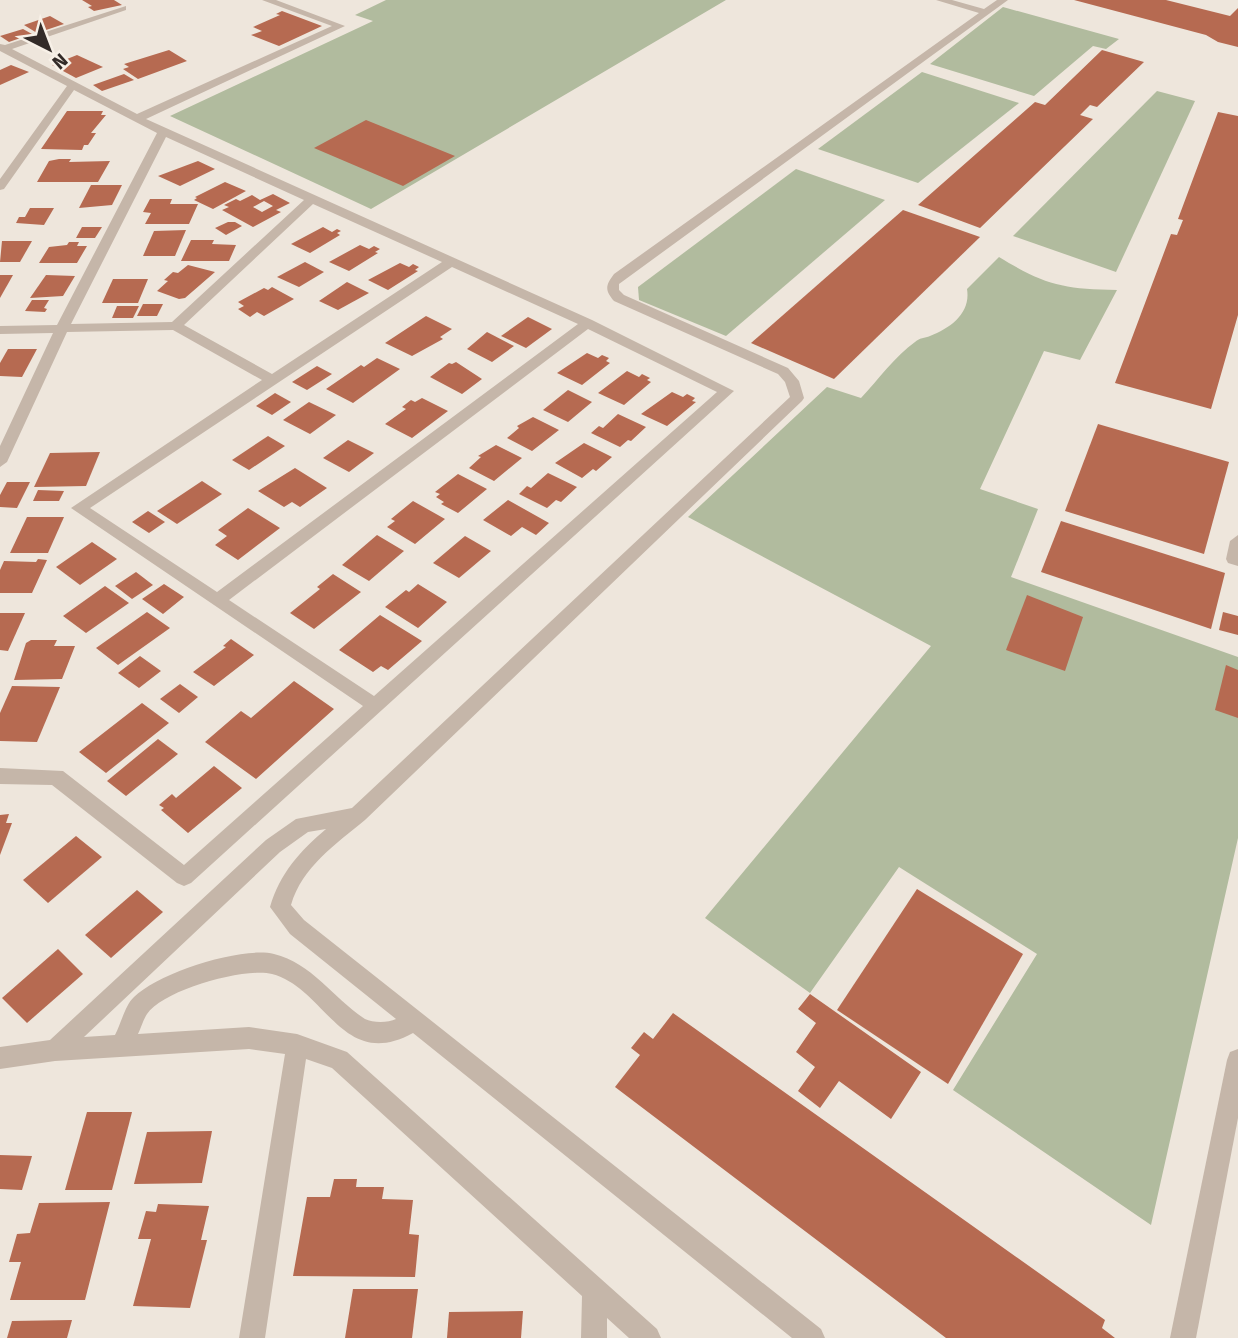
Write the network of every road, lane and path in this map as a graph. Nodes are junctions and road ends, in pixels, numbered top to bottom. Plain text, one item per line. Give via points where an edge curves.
1 (267, 0) edge
2 (941, 0) edge
3 (1003, 0) edge
4 (123, 9) dead end
5 (985, 12) junction
6 (2, 48) edge
7 (73, 85) junction
8 (135, 119) junction
9 (163, 132) junction
10 (5, 172) edge
11 (0, 187) edge
12 (313, 198) junction
13 (451, 262) junction
14 (587, 323) junction
15 (176, 326) junction
16 (0, 330) edge
17 (61, 330) junction
18 (274, 381) junction
19 (0, 461) edge
20 (1238, 541) edge
21 (1238, 560) edge
22 (219, 599) junction
23 (376, 706) junction
24 (0, 776) edge
25 (358, 814) junction
26 (416, 1020) junction
27 (297, 1045) junction
28 (122, 1046) junction
29 (55, 1050) junction
30 (0, 1059) edge
31 (1238, 1060) edge
32 (595, 1291) junction
33 (252, 1338) edge
34 (594, 1338) edge
35 (648, 1338) edge
36 (812, 1338) edge
37 (1183, 1338) edge

1 - 8 street via 340,26
2 - 5 street
3 - 5 street
4 - 6 street
5 - 25 street via 612,284 619,298 783,371 797,398
6 - 7 street
7 - 8 street
7 - 10 street
8 - 9 street
9 - 12 street
9 - 17 street
10 - 11 street
12 - 13 street
12 - 15 street
13 - 14 street
13 - 18 street
14 - 22 street
14 - 23 street via 727,391
15 - 17 street
15 - 18 street
16 - 17 street
17 - 19 street
18 - 22 street via 79,508
20 - 21 street via 1234,559
22 - 23 street
23 - 24 street via 184,877 56,777
25 - 26 street via 290,877 280,907 297,927
25 - 29 street via 303,825 272,846
26 - 28 street via 392,1032 363,1031 298,976 272,963 214,968 171,984 140,1005
26 - 36 street
27 - 28 street via 249,1038
27 - 32 street via 339,1060
27 - 33 street
28 - 29 street
29 - 30 street
31 - 37 street
32 - 34 street
32 - 35 street

